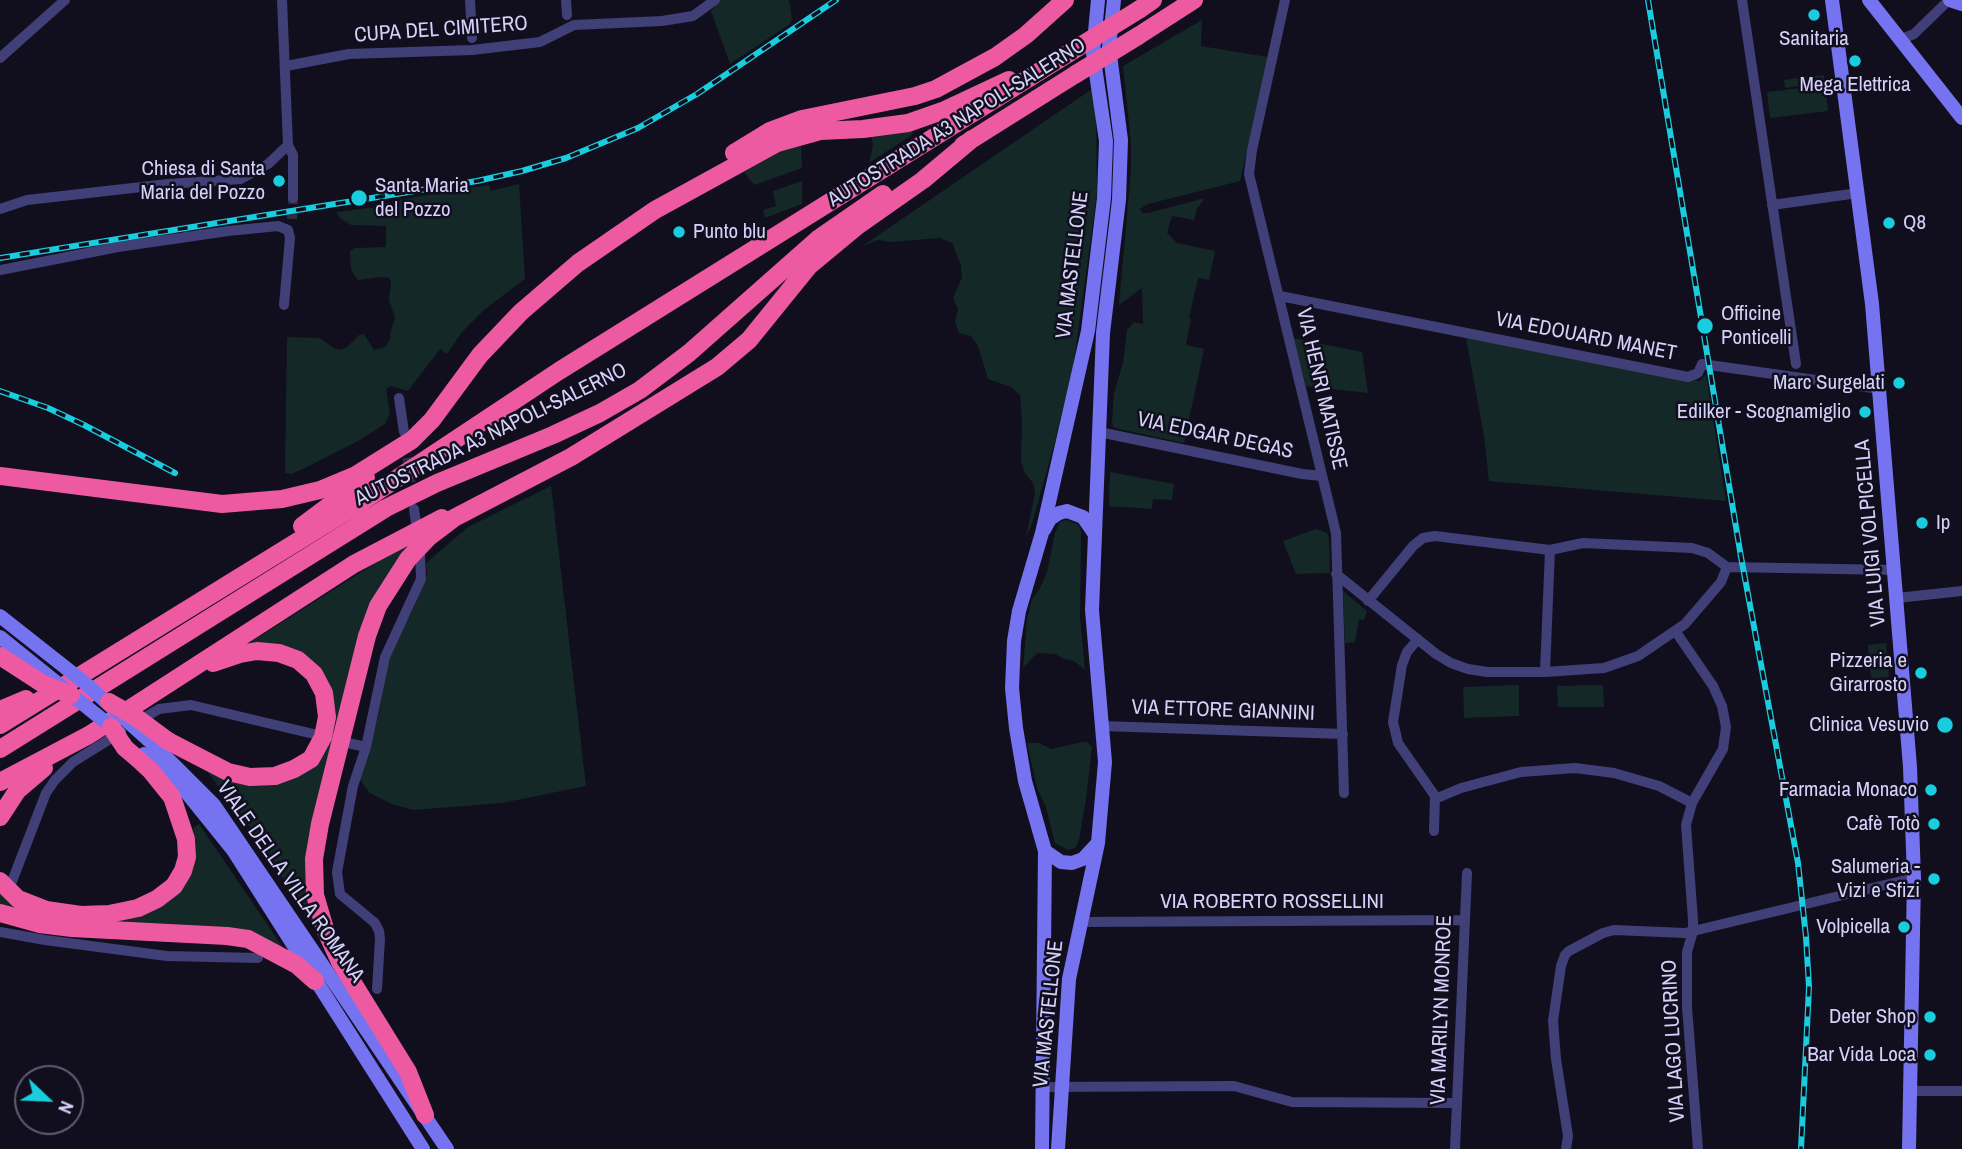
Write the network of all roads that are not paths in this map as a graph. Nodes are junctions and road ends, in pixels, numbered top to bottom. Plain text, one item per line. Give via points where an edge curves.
1 (65, 0) edge
2 (282, 0) edge
3 (470, 0) edge
4 (566, 0) edge
5 (715, 0) edge
6 (1065, 0) edge
7 (1098, 0) edge
8 (1114, 0) edge
9 (1194, 0) edge
10 (1285, 0) edge
11 (1742, 0) edge
12 (1832, 0) edge
13 (1868, 0) edge
14 (1949, 0) edge
15 (1146, 4) edge
16 (1962, 4) edge
17 (567, 16) dead end
18 (472, 37) dead end
19 (1899, 40) junction
20 (1069, 53) junction
21 (0, 58) edge
22 (286, 66) junction
23 (1962, 118) edge
24 (811, 125) junction
25 (972, 139) junction
26 (288, 145) junction
27 (1858, 193) junction
28 (293, 198) tunnel mouth
29 (1772, 205) junction
30 (0, 209) edge
31 (292, 219) tunnel mouth
32 (288, 230) junction
33 (0, 270) edge
34 (1280, 296) junction
35 (284, 305) dead end
36 (1096, 332) junction
37 (1796, 364) dead end
38 (1880, 389) junction
39 (399, 398) dead end
40 (1099, 432) junction
41 (408, 436) junction
42 (0, 475) edge
43 (1322, 476) junction
44 (518, 484) junction
45 (414, 509) tunnel mouth
46 (416, 523) dead end
47 (1042, 533) junction
48 (1094, 533) junction
49 (1550, 550) junction
50 (421, 554) dead end
51 (1727, 567) junction
52 (1894, 570) junction
53 (1336, 574) junction
54 (1962, 591) edge
55 (208, 596) junction
56 (1897, 598) junction
57 (1368, 601) junction
58 (0, 616) edge
59 (1676, 632) junction
60 (0, 637) edge
61 (1418, 639) junction
62 (0, 656) edge
63 (1545, 672) junction
64 (180, 676) junction
65 (70, 688) junction
66 (108, 702) joint
67 (0, 710) edge
68 (0, 725) edge
69 (1102, 726) junction
70 (111, 727) joint
71 (1343, 734) junction
72 (89, 735) junction
73 (318, 735) dead end
74 (348, 743) dead end
75 (366, 747) junction
76 (0, 749) edge
77 (151, 749) junction
78 (0, 782) edge
79 (1345, 793) dead end
80 (1435, 799) junction
81 (1692, 803) junction
82 (0, 817) edge
83 (1434, 831) dead end
84 (1098, 843) junction
85 (1045, 851) junction
86 (1467, 873) dead end
87 (1914, 878) junction
88 (5, 883) edge
89 (0, 913) edge
90 (1465, 920) junction
91 (1080, 922) junction
92 (0, 932) edge
93 (1693, 932) junction
94 (258, 958) dead end
95 (314, 981) junction
96 (377, 989) dead end
97 (1043, 1087) junction
98 (1061, 1087) junction
99 (1912, 1091) junction
100 (1962, 1091) edge
101 (1457, 1103) junction
102 (425, 1115) junction
103 (423, 1149) edge
104 (447, 1149) edge
105 (1042, 1149) edge
106 (1058, 1149) edge
107 (1455, 1149) edge
108 (1566, 1149) edge
109 (1698, 1149) edge
110 (1909, 1149) edge

1 - 21 street
2 - 22 street
3 - 18 street
4 - 17 street
5 - 22 street, CUPA DEL CIMITERO via 683,19 574,26 540,42 472,50 349,54
6 - 24 highway via 995,57 936,89
7 - 36 street, VIA MASTELLONE via 1093,53 1106,141
8 - 36 street, VIA MASTELLONE via 1109,47 1120,152 1118,200
9 - 25 highway, AUTOSTRADA A3 NAPOLI-SALERNO, bridge
10 - 34 street, VIA HENRI MATISSE via 1250,174
11 - 29 street
12 - 27 street, VIA LUIGI VOLPICELLA
13 - 19 street
14 - 16 street
14 - 19 street via 1914,34
15 - 20 highway, AUTOSTRADA A3 NAPOLI-SALERNO, bridge
19 - 23 street
20 - 24 highway via 945,110 908,122 863,129
20 - 55 highway, AUTOSTRADA A3 NAPOLI-SALERNO
22 - 26 street
24 - 41 highway via 655,210 578,263 480,355 432,420
25 - 44 highway via 830,247 795,280 750,340 717,367 583,450
25 - 76 highway, AUTOSTRADA A3 NAPOLI-SALERNO via 818,239 640,390 553,435 386,508
26 - 28 street via 293,155
26 - 30 street via 268,164 241,179 27,200
27 - 29 street
27 - 38 street, VIA LUIGI VOLPICELLA
29 - 37 street
31 - 32 street
32 - 33 street via 271,226 214,233
32 - 35 street
34 - 38 street, VIA EDOUARD MANET via 1688,377 1698,373 1702,364
34 - 43 street, VIA HENRI MATISSE
36 - 40 street, VIA MASTELLONE
36 - 47 street, VIA MASTELLONE
38 - 52 street, VIA LUIGI VOLPICELLA
39 - 41 street
40 - 43 street, VIA EDGAR DEGAS
40 - 48 street, VIA MASTELLONE
41 - 42 highway via 390,455 356,475 282,499 222,504
41 - 55 highway via 341,497
43 - 53 street, VIA HENRI MATISSE via 1336,533
44 - 64 highway via 354,564
44 - 102 highway via 454,518 429,537 408,559 378,606 314,859 315,895 325,929 340,962 408,1072
45 - 46 street
47 - 48 street via 1051,519 1067,511 1083,517
47 - 85 street, VIA MASTELLONE via 1018,611 1012,688 1025,781
48 - 69 street, VIA MASTELLONE via 1092,610
49 - 51 street via 1583,543 1692,548
49 - 57 street via 1429,536 1413,546
49 - 63 street
50 - 75 street via 421,579 385,657
51 - 52 street
51 - 59 street via 1721,582
52 - 56 street, VIA LUIGI VOLPICELLA
53 - 57 street
53 - 71 street, VIA HENRI MATISSE
54 - 56 street
55 - 65 highway, AUTOSTRADA A3 NAPOLI-SALERNO
56 - 87 street, VIA LUIGI VOLPICELLA
57 - 61 street
58 - 66 street, bridge
59 - 63 street via 1621,663
59 - 81 street via 1713,686 1726,727 1723,749
60 - 65 street, bridge
61 - 63 street via 1444,659 1468,669
61 - 80 street via 1402,665 1393,722 1398,743
62 - 65 highway, bridge via 44,684
64 - 72 highway
64 - 77 highway via 257,651 298,660 314,674 324,693 327,716 323,737 311,759 275,776 250,777
65 - 67 highway
65 - 68 highway, AUTOSTRADA A3 NAPOLI-SALERNO
65 - 70 street, bridge
66 - 77 highway, bridge via 138,718
69 - 71 street, VIA ETTORE GIANNINI
69 - 84 street, VIA MASTELLONE via 1105,762
70 - 77 highway, bridge via 125,748
71 - 79 street, VIA HENRI MATISSE
72 - 78 highway
72 - 82 highway via 17,791
73 - 88 street via 191,705 152,712 73,762 55,780
74 - 75 street
75 - 96 street via 353,786 337,884 340,894 379,931
77 - 88 highway via 186,839 187,857 174,886 138,908 81,915 47,910 18,899
77 - 95 street, VIALE DELLA VILLA ROMANA via 233,850
77 - 102 street, VIALE DELLA VILLA ROMANA via 187,775 214,805
80 - 81 street via 1521,772 1575,768 1659,786
80 - 83 street
81 - 93 street, VIA LAGO LUCRINO via 1686,834
84 - 85 street via 1083,859 1072,863 1061,862
84 - 91 street, VIA MASTELLONE
85 - 97 street, VIA MASTELLONE
86 - 90 street, VIA MARILYN MONROE
87 - 93 street
87 - 99 street, VIA LUIGI VOLPICELLA
89 - 95 highway via 40,924 100,931 248,939 297,965
90 - 91 street, VIA ROBERTO ROSSELLINI
90 - 101 street, VIA MARILYN MONROE
91 - 98 street, VIA MASTELLONE via 1069,979
92 - 94 street via 167,956
93 - 108 street via 1614,930 1565,954 1553,1021
93 - 109 street, VIA LAGO LUCRINO via 1687,952 1687,1007
95 - 103 street, VIALE DELLA VILLA ROMANA
97 - 98 street
97 - 105 street, VIA MASTELLONE
98 - 101 street via 1234,1086 1292,1102
98 - 106 street, VIA MASTELLONE
99 - 100 street
99 - 110 street, VIA LUIGI VOLPICELLA
101 - 107 street, VIA MARILYN MONROE
102 - 104 street, VIALE DELLA VILLA ROMANA

